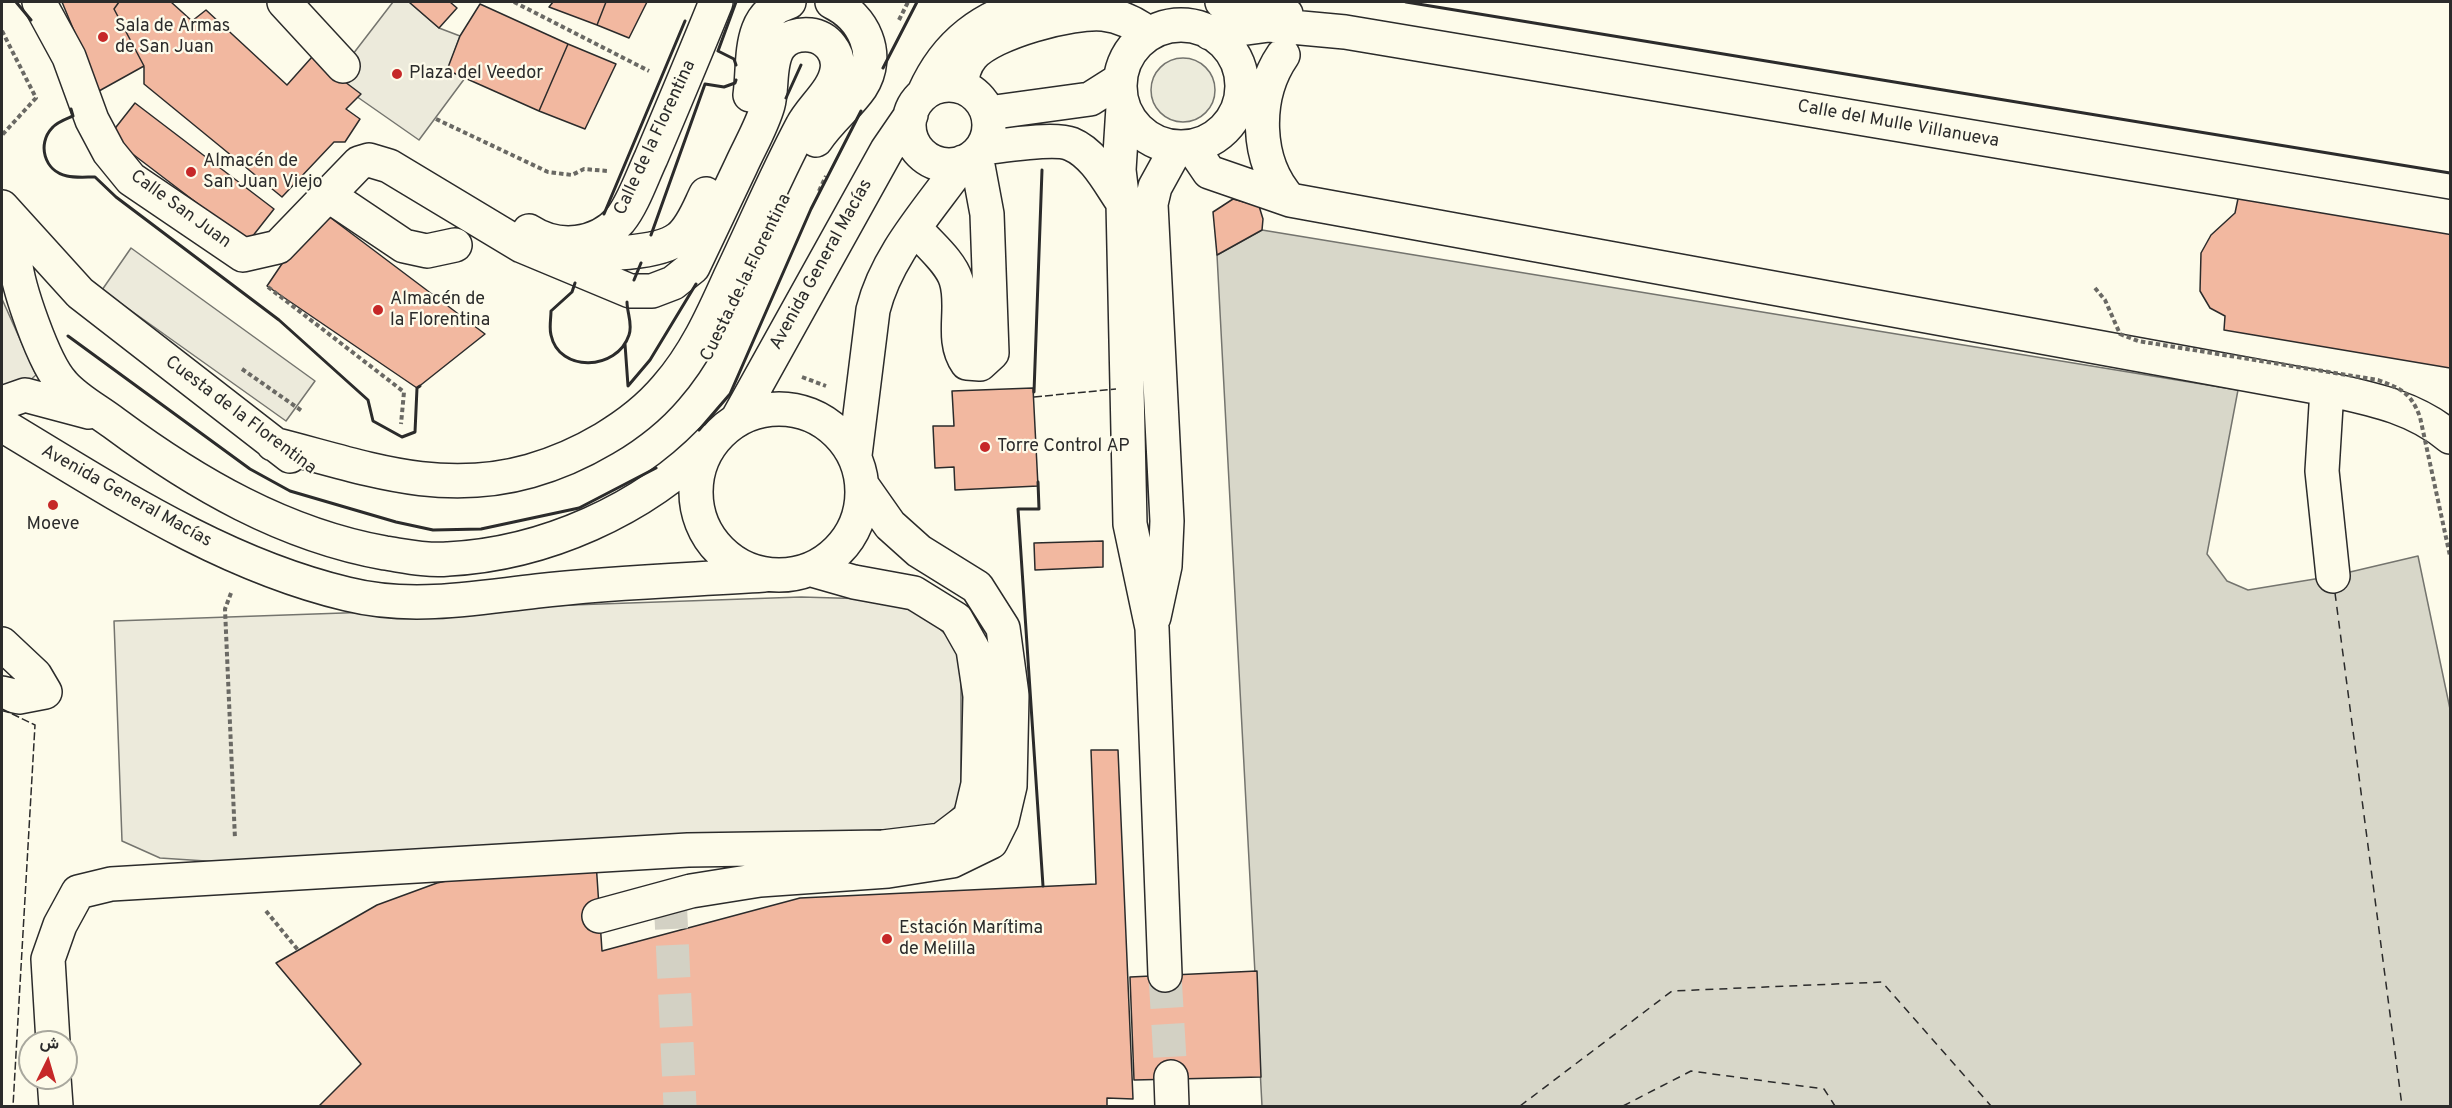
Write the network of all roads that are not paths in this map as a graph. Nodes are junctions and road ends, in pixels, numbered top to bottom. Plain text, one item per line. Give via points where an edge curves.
1 (39, 2) edge
2 (284, 2) edge
3 (716, 2) edge
4 (789, 2) edge
5 (832, 2) edge
6 (1036, 2) edge
7 (1222, 2) edge
8 (987, 12) edge
9 (1345, 32) junction
10 (1210, 33) junction
11 (1149, 34) junction
12 (1283, 55) junction
13 (343, 66) dead end
14 (1243, 83) junction
15 (961, 86) junction
16 (1122, 93) junction
17 (917, 104) junction
18 (988, 113) junction
19 (1233, 120) junction
20 (1184, 147) junction
21 (973, 155) junction
22 (381, 162) junction
23 (328, 195) junction
24 (1280, 195) junction
25 (1123, 203) junction
26 (2451, 217) edge
27 (916, 229) junction
28 (9, 235) edge
29 (455, 245) dead end
30 (522, 246) junction
31 (655, 248) junction
32 (673, 284) junction
33 (2327, 389) junction
34 (2, 403) edge
35 (107, 418) junction
36 (738, 418) junction
37 (2, 425) edge
38 (2451, 437) edge
39 (711, 441) junction
40 (273, 444) junction
41 (855, 455) junction
42 (864, 488) junction
43 (812, 570) junction
44 (764, 575) junction
45 (2333, 576) dead end
46 (1152, 628) junction
47 (2, 644) edge
48 (2, 693) edge
49 (600, 916) dead end
50 (1165, 975) tunnel mouth
51 (51, 1030) edge
52 (55, 1090) edge
53 (56, 1107) edge

1 - 23 street, Calle San Juan via 69,57 92,120 109,152 131,178 243,255 278,247
2 - 13 street
3 - 22 street, Calle de la Florentina via 644,174 621,219 603,235 580,243 556,242 533,234 412,153 395,152
4 - 31 street via 764,18 753,38 752,80 743,116 692,222 680,238
5 - 40 street, Cuesta de la Florentina via 861,24 869,43 869,64 862,84 810,148 703,369 670,410 638,436 568,475 529,489 488,498 446,501 363,491 323,477
6 - 8 street
7 - 9 street, Calle del Mulle Villanueva via 1277,12
8 - 17 street via 941,60
9 - 10 street, Calle del Mulle Villanueva via 1269,25
9 - 12 street, Calle del Mulle Villanueva via 1301,44
9 - 26 street, Calle del Mulle Villanueva
10 - 11 street via 1173,25
10 - 14 street via 1230,49
11 - 15 street via 1135,23 1101,14 1049,22 981,47 965,65
11 - 16 street via 1129,54
12 - 14 street, Calle del Mulle Villanueva
12 - 24 street via 1271,72 1262,140
14 - 19 street
15 - 17 street via 949,84
15 - 18 street via 982,101
16 - 18 street
16 - 20 street via 1138,130 1150,139
16 - 25 street via 1119,170
17 - 21 street via 909,126 912,139 927,158 944,164
17 - 36 street, Avenida General Macías via 887,150
18 - 21 street via 990,125
19 - 20 street via 1215,138
19 - 24 street via 1236,142
20 - 24 street via 1209,172
20 - 46 street via 1155,187 1151,204 1167,521 1165,566
21 - 25 street via 1023,144 1070,143 1099,168
21 - 27 street
21 - 27 street via 987,214 992,353 980,364 967,363 959,352 956,279
22 - 23 street via 358,162
22 - 30 street
23 - 29 street via 404,246 427,252
24 - 33 street
25 - 46 street via 1130,524
27 - 41 street via 894,258 878,291
28 - 35 street via 22,296 62,383
28 - 40 street, Cuesta de la Florentina
30 - 31 street via 580,254
30 - 32 street via 630,291 652,291
31 - 32 street
32 - 40 street via 693,267 762,122 774,57 781,45 802,34 825,40 837,59 834,82 803,123 704,334 664,390 635,417 603,439 530,471 452,482 373,472
33 - 38 street via 2395,404
33 - 45 street via 2323,481
34 - 35 street via 25,395
35 - 39 street via 208,488 260,513 357,548 446,560 530,545 618,510 683,468
36 - 39 street
36 - 41 street via 770,408 804,411 834,428
37 - 44 street, Avenida General Macías via 182,532 243,559 349,595 443,603 570,588
39 - 44 street via 695,481 700,523 725,557
41 - 42 street
42 - 43 street via 858,522 840,550
42 - 49 street via 890,525 911,544 977,587 1003,628 1012,695 1010,786 1002,820 991,842 952,861 888,871 760,880 691,891
43 - 44 street via 788,576
43 - 51 street via 914,593 956,619 973,649 980,696 978,784 970,818 941,840 884,847 688,850 111,884 78,892 60,926 48,959
46 - 50 street
47 - 48 street via 35,675 45,692 19,697
52 - 53 street

